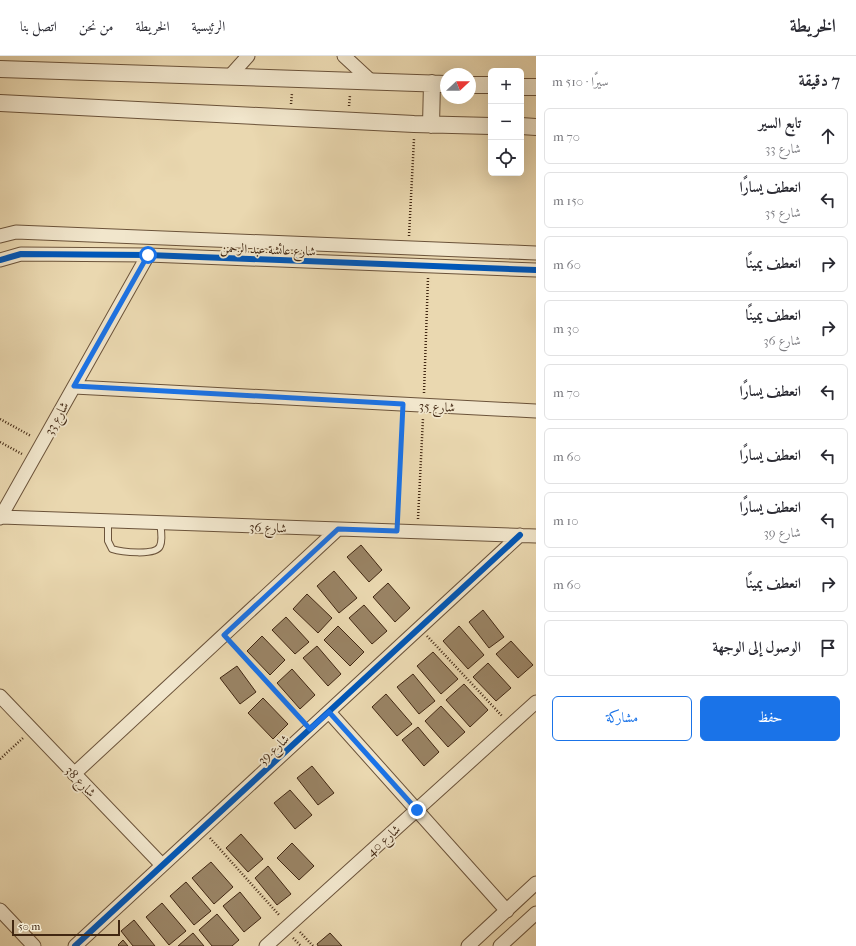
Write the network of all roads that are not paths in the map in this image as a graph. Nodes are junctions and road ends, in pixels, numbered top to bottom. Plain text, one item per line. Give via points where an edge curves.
1 (248, 56) edge
2 (344, 56) edge
3 (0, 69) edge
4 (230, 76) junction
5 (371, 81) junction
6 (439, 83) edge
7 (476, 85) edge
8 (488, 85) edge
9 (524, 87) edge
10 (536, 87) edge
11 (0, 103) edge
12 (431, 125) junction
13 (488, 126) edge
14 (524, 126) edge
15 (536, 127) edge
16 (0, 236) edge
17 (536, 252) edge
18 (148, 255) junction
19 (0, 260) edge
20 (536, 270) edge
21 (74, 386) junction
22 (536, 411) edge
23 (0, 517) edge
24 (108, 522) junction
25 (160, 523) junction
26 (338, 529) junction
27 (520, 535) junction
28 (536, 536) edge
29 (0, 696) edge
30 (536, 702) edge
31 (329, 712) junction
32 (74, 774) junction
33 (417, 810) junction
34 (162, 866) junction
35 (536, 883) edge
36 (0, 910) edge
37 (507, 911) junction
38 (536, 913) edge
39 (34, 946) edge
40 (75, 946) edge
41 (266, 946) edge
42 (468, 946) edge
43 (500, 946) edge

1 - 4 street
2 - 5 street
3 - 4 street
4 - 5 street
5 - 6 street
6 - 12 street
7 - 8 street
9 - 10 street
11 - 12 street
12 - 13 street
14 - 15 street
16 - 17 street, شارع عائشة عبد الرحمن via 16,232
18 - 19 street, شارع عائشة عبد الرحمن via 21,254
18 - 20 street, شارع عائشة عبد الرحمن
18 - 21 street, شارع 33
21 - 22 street, شارع 35
21 - 23 street, شارع 33
23 - 24 street, شارع 36
24 - 25 street, شارع 36
24 - 25 lane via 108,541 112,549 152,552 160,548
25 - 26 street, شارع 36
26 - 27 street, شارع 36
26 - 32 street
27 - 28 street, شارع 36
27 - 31 street, شارع 39
29 - 32 street, شارع 38
30 - 33 street, شارع 40
31 - 33 street
31 - 34 street, شارع 39
32 - 34 street, شارع 38
33 - 37 street
33 - 41 street, شارع 40
34 - 40 street, شارع 39
35 - 37 street
36 - 39 street
37 - 42 street
38 - 43 street

